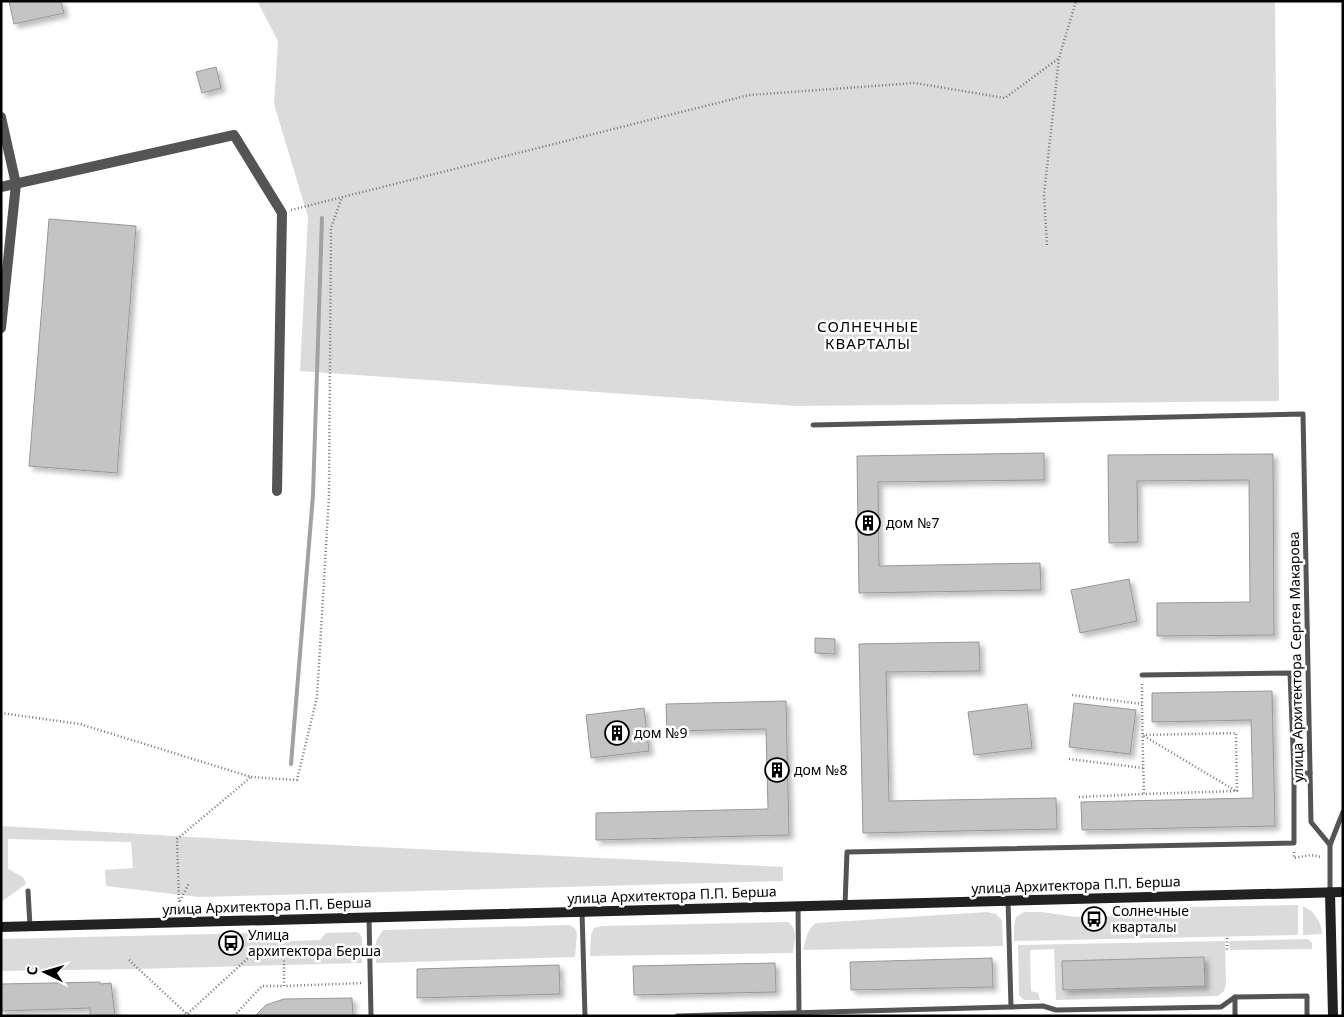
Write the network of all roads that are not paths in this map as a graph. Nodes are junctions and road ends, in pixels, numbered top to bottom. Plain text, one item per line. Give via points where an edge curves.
1 (1, 117) edge
2 (16, 184) junction
3 (1, 187) edge
4 (1, 328) edge
5 (813, 425) dead end
6 (277, 491) dead end
7 (1142, 675) road end
8 (1310, 773) junction
9 (1294, 774) junction
10 (1343, 812) edge
11 (1330, 844) junction
12 (28, 891) dead end
13 (1330, 892) junction
14 (1343, 892) edge
15 (1008, 900) junction
16 (845, 904) junction
17 (798, 906) junction
18 (582, 912) junction
19 (370, 917) junction
20 (30, 926) junction
21 (1, 927) edge
22 (1235, 997) junction
23 (1011, 1007) junction
24 (799, 1015) edge
25 (371, 1016) edge
26 (585, 1016) edge
27 (677, 1016) edge
28 (1235, 1016) edge
29 (1307, 1016) edge
30 (1333, 1016) edge

1 - 2 street
2 - 3 street
2 - 4 street
2 - 6 street via 234,136 282,213
5 - 8 lane, улица Архитектора Сергея Макарова via 1303,414
7 - 9 lane via 1290,674
8 - 9 lane
8 - 11 lane, улица Архитектора Сергея Макарова via 1311,822
9 - 16 lane via 1294,843 847,852
10 - 11 lane
11 - 13 lane
12 - 20 lane
13 - 14 street, улица Архитектора П.П. Берша
13 - 15 street, улица Архитектора П.П. Берша
13 - 30 street
15 - 16 street, улица Архитектора П.П. Берша
15 - 23 lane
16 - 17 street, улица Архитектора П.П. Берша
17 - 18 street, улица Архитектора П.П. Берша
17 - 24 lane
18 - 19 street, улица Архитектора П.П. Берша
18 - 26 lane
19 - 20 street, улица Архитектора П.П. Берша
19 - 25 lane
20 - 21 street, улица Архитектора П.П. Берша
22 - 23 lane via 1221,1007 1056,1010 1042,1006
22 - 28 lane
22 - 29 lane via 1306,996
23 - 24 lane
24 - 27 lane

